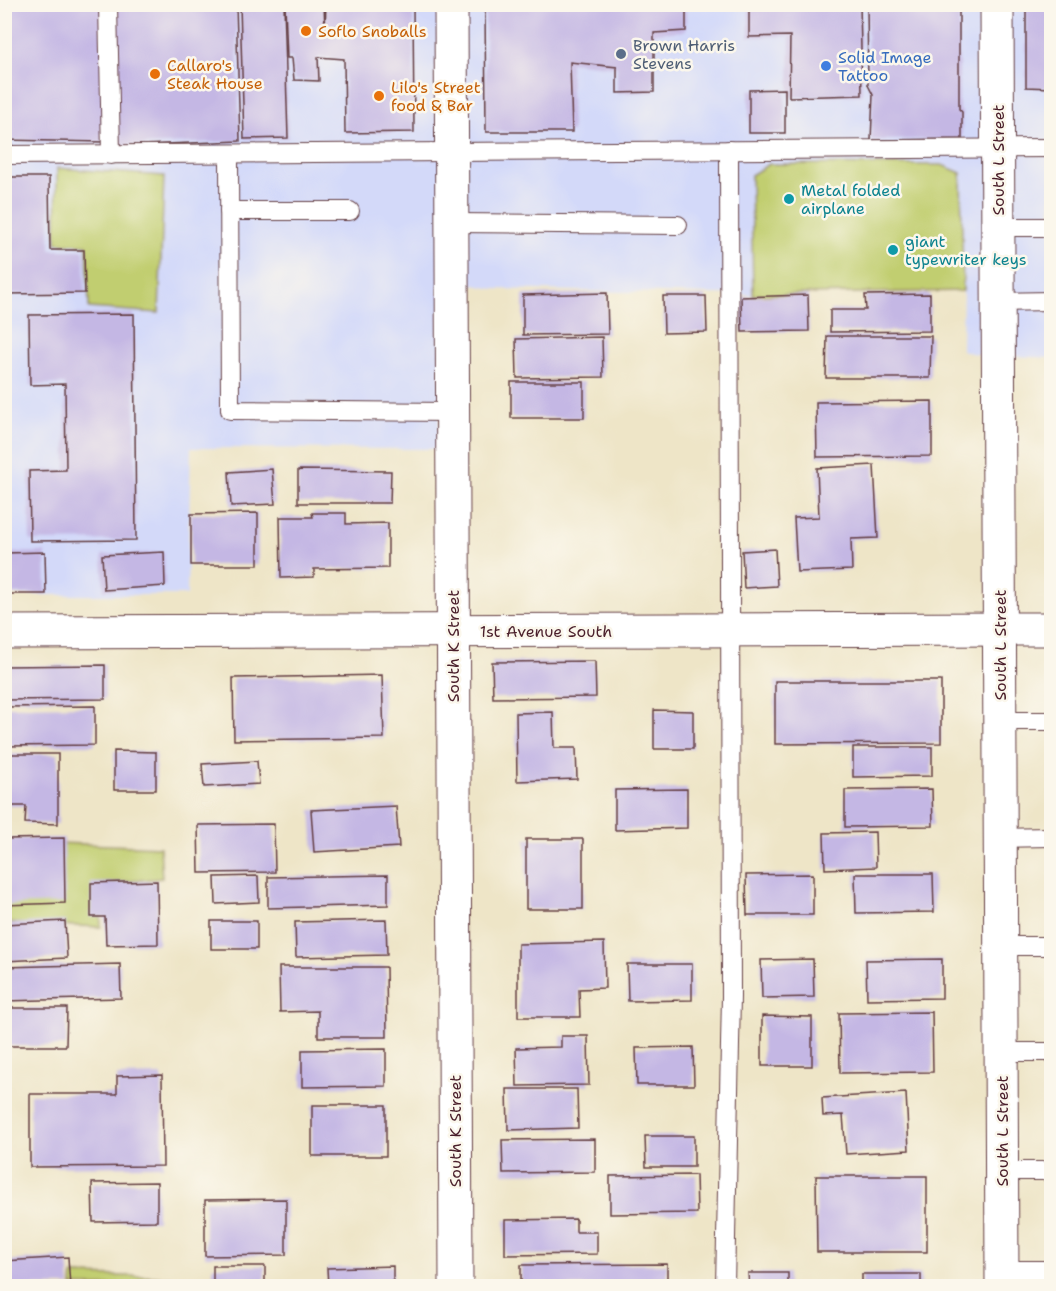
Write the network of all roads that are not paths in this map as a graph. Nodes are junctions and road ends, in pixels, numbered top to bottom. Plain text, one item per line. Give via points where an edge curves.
1 (108, 4) edge
2 (451, 4) edge
3 (997, 4) edge
4 (998, 148) junction
5 (1052, 148) edge
6 (729, 150) junction
7 (452, 152) junction
8 (111, 154) junction
9 (229, 154) junction
10 (4, 155) edge
11 (229, 211) junction
12 (350, 212) dead end
13 (452, 223) junction
14 (678, 225) dead end
15 (998, 227) junction
16 (1052, 227) edge
17 (1052, 301) edge
18 (999, 302) junction
19 (452, 412) junction
20 (1000, 629) junction
21 (1052, 629) edge
22 (731, 630) junction
23 (453, 631) junction
24 (4, 632) edge
25 (1000, 721) junction
26 (1052, 721) edge
27 (1052, 837) edge
28 (1000, 838) junction
29 (1001, 946) junction
30 (1052, 946) edge
31 (1001, 1052) junction
32 (1052, 1052) edge
33 (1002, 1171) junction
34 (1052, 1171) edge
35 (1052, 1270) edge
36 (1002, 1278) edge
37 (456, 1287) edge
38 (725, 1287) edge

1 - 8 lane
2 - 7 street, South K Street
3 - 4 street, South L Street
4 - 5 lane
4 - 6 lane
4 - 15 street, South L Street
6 - 7 lane
6 - 22 lane
7 - 9 lane
7 - 13 street, South K Street
8 - 9 lane
8 - 10 lane
9 - 11 lane
11 - 12 lane
11 - 19 lane via 230,410
13 - 14 lane
13 - 19 street, South K Street
15 - 16 lane
15 - 18 street, South L Street
17 - 18 lane
18 - 20 street, South L Street
19 - 23 street, South K Street
20 - 21 street, 1st Avenue South
20 - 22 street, 1st Avenue South
20 - 25 street, South L Street
22 - 23 street, 1st Avenue South
22 - 38 lane via 731,996
23 - 24 street, 1st Avenue South
23 - 37 street, South K Street
25 - 26 lane
25 - 28 street, South L Street
27 - 28 lane
28 - 29 street, South L Street
29 - 30 lane
29 - 31 street, South L Street
31 - 32 lane
31 - 33 street, South L Street
33 - 34 lane
33 - 36 street, South L Street
35 - 36 lane

